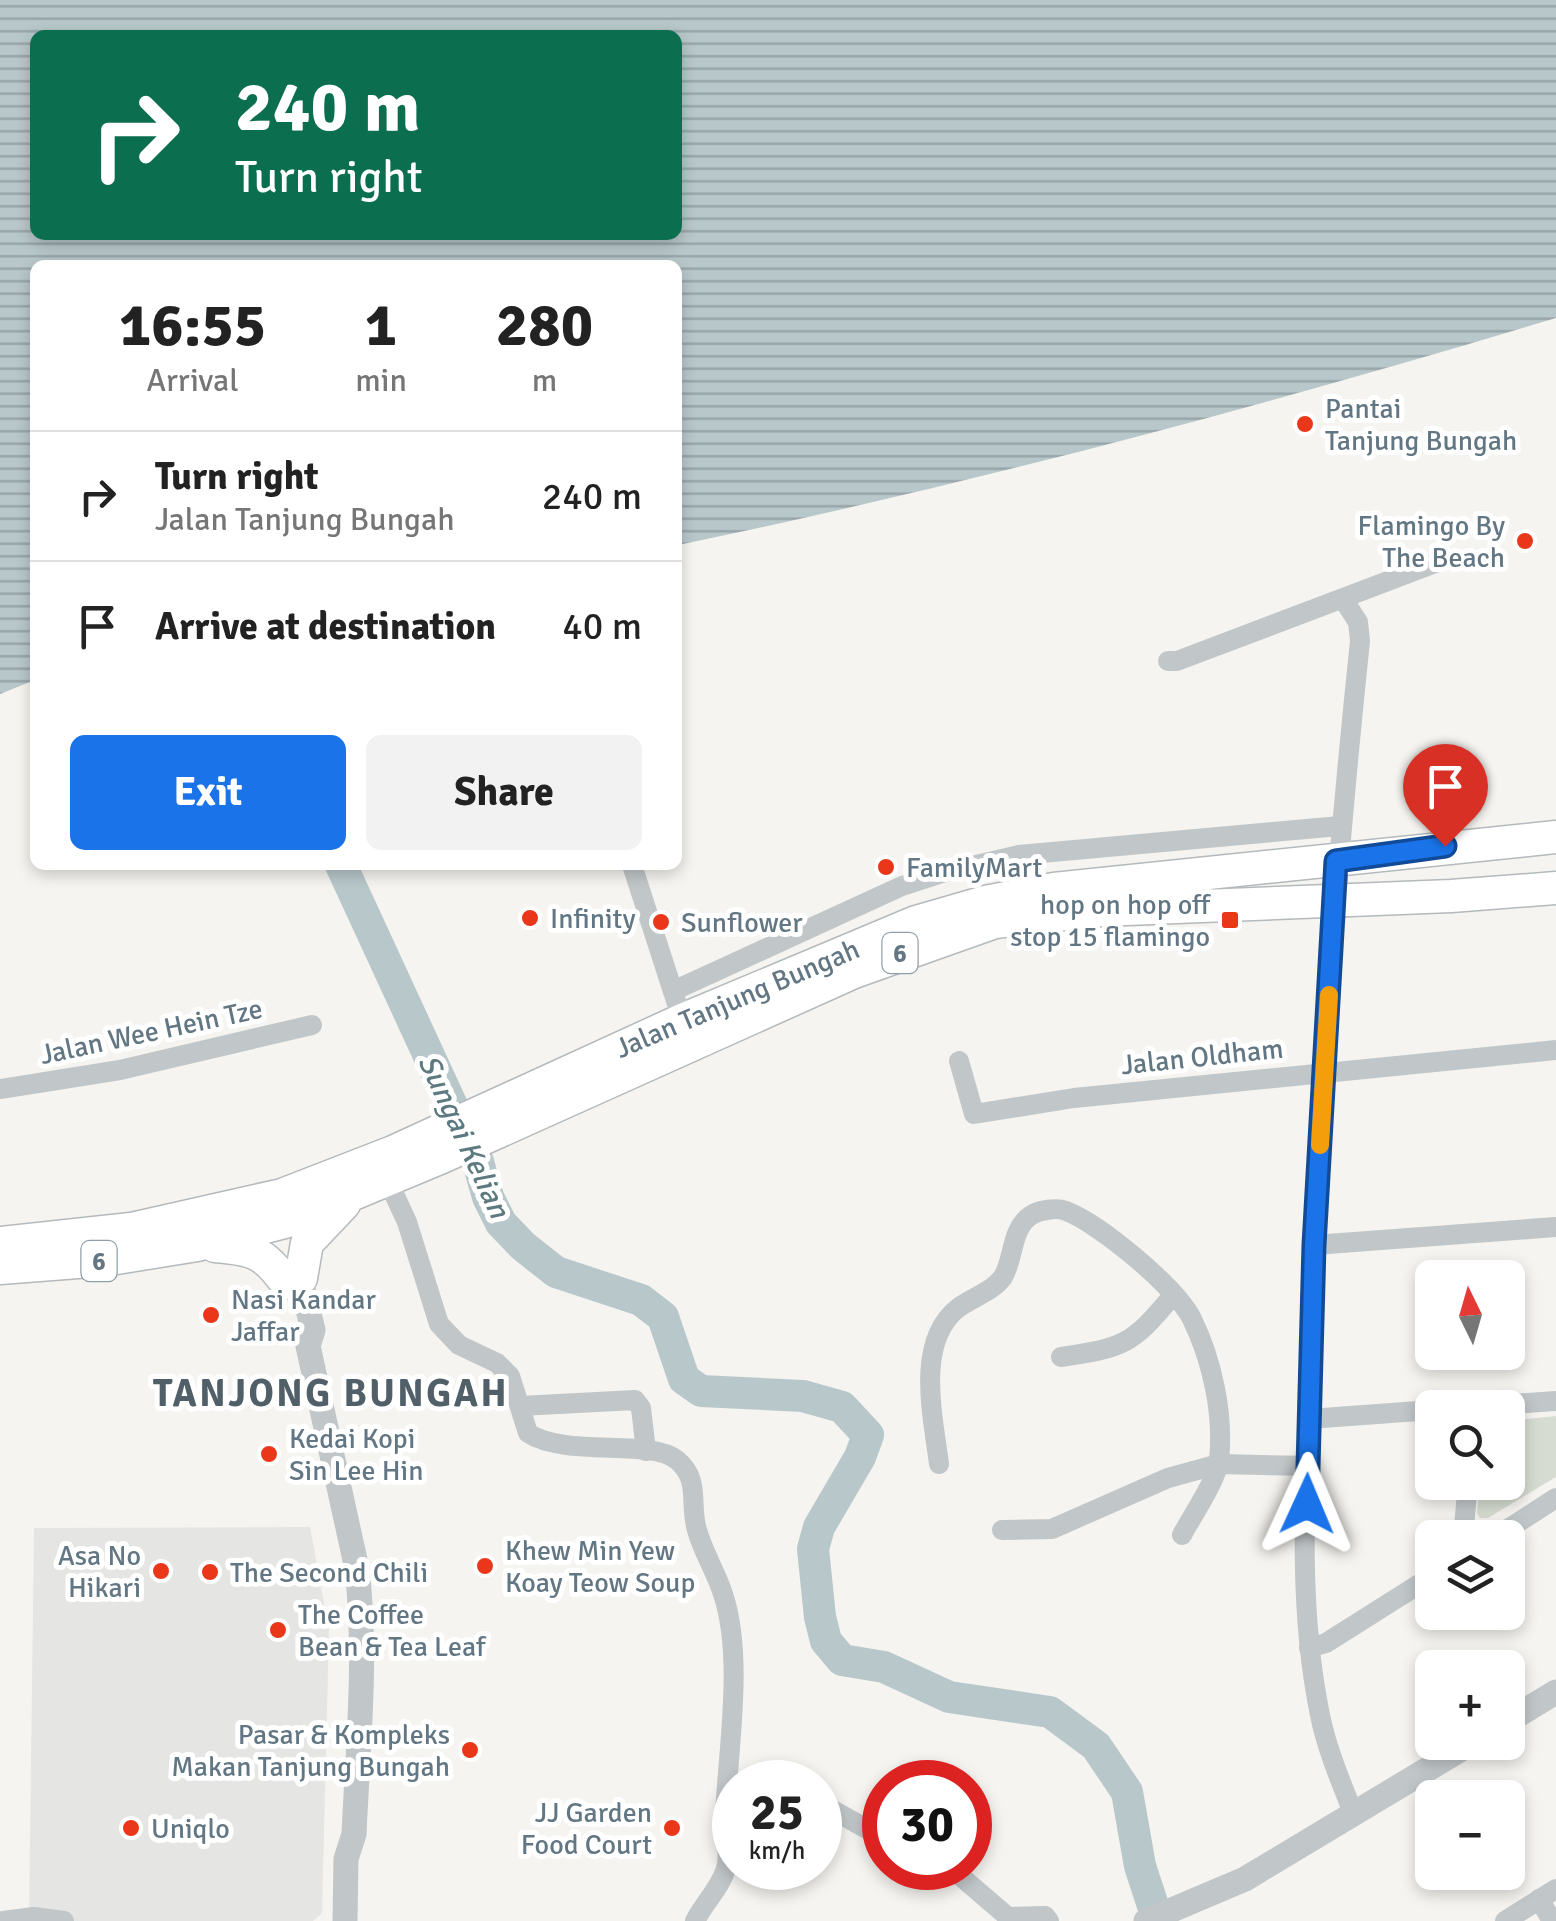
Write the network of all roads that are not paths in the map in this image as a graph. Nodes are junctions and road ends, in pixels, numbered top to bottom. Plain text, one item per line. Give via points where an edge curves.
1 (1446, 559) dead end
2 (1342, 599) junction
3 (1168, 661) dead end
4 (1340, 826) junction
5 (1556, 836) edge
6 (1336, 861) junction
7 (634, 870) edge
8 (1556, 888) edge
9 (1336, 900) junction
10 (678, 1005) junction
11 (312, 1024) dead end
12 (1556, 1050) edge
13 (959, 1060) dead end
14 (1324, 1071) junction
15 (0, 1089) edge
16 (490, 1121) junction
17 (437, 1146) junction
18 (388, 1181) junction
19 (354, 1194) junction
20 (277, 1211) junction
21 (1556, 1227) edge
22 (0, 1243) edge
23 (198, 1245) junction
24 (1314, 1245) junction
25 (0, 1268) edge
26 (293, 1281) junction
27 (1173, 1295) junction
28 (1061, 1357) dead end
29 (1556, 1401) edge
30 (1525, 1403) edge
31 (520, 1406) junction
32 (1415, 1411) edge
33 (1309, 1420) junction
34 (646, 1451) junction
35 (939, 1464) dead end
36 (1220, 1464) junction
37 (1307, 1466) junction
38 (1556, 1498) edge
39 (1522, 1520) edge
40 (1002, 1530) dead end
41 (1182, 1535) dead end
42 (1415, 1587) edge
43 (1309, 1648) junction
44 (1556, 1692) edge
45 (1525, 1711) edge
46 (732, 1760) edge
47 (1444, 1760) edge
48 (1354, 1815) junction
49 (714, 1890) edge
50 (975, 1890) edge
51 (1548, 1894) edge
52 (34, 1919) edge
53 (352, 1919) edge
54 (3, 1921) edge
55 (64, 1921) edge
56 (695, 1921) edge
57 (1049, 1921) edge
58 (1146, 1921) edge
59 (1504, 1921) edge
60 (1552, 1921) edge

1 - 2 street
2 - 3 street
2 - 4 street via 1358,622 1360,641
4 - 6 street
4 - 10 street via 1019,855 942,873 902,886
5 - 6 main road, Jalan Tanjung Bungah / 6
6 - 9 street
6 - 10 main road, Jalan Tanjung Bungah / 6 via 985,902
7 - 10 street
8 - 9 main road, Jalan Tanjung Bungah / 6
9 - 14 street
9 - 16 main road, Jalan Tanjung Bungah / 6 via 1101,910 994,922 916,947
10 - 16 main road, Jalan Tanjung Bungah / 6
11 - 15 street, Jalan Wee Hein Tze via 120,1070
12 - 14 street, Jalan Oldham
13 - 14 street, Jalan Oldham via 974,1114
14 - 24 street
16 - 17 main road, Jalan Tanjung Bungah / 6
17 - 18 main road, Jalan Tanjung Bungah / 6
17 - 20 main road, Jalan Tanjung Bungah / 6
18 - 19 main road, Jalan Tanjung Bungah / 6
18 - 31 street via 439,1324 459,1345 510,1376
19 - 20 main road, Jalan Tanjung Bungah / 6
19 - 26 main road via 317,1229
20 - 22 main road, Jalan Tanjung Bungah / 6
20 - 23 main road, Jalan Tanjung Bungah / 6
20 - 26 street
21 - 24 street
23 - 25 main road, Jalan Tanjung Bungah / 6
23 - 26 main road via 257,1252
24 - 33 street
26 - 53 street via 313,1330 308,1346 360,1600 354,1834 361,1859
27 - 28 street via 1130,1341
27 - 35 street via 1115,1238 1062,1208 1033,1213 1019,1228 998,1284 959,1307 934,1340
27 - 36 street via 1204,1346
29 - 30 street
31 - 34 street via 528,1433 538,1440
31 - 34 street via 634,1400 642,1408
32 - 33 street
33 - 37 street
34 - 46 street via 672,1456 688,1470 695,1525 724,1594 732,1634
36 - 37 street
36 - 40 street via 1168,1478 1052,1529
36 - 41 street
37 - 43 street
38 - 39 street
42 - 43 street via 1326,1644
43 - 48 street via 1320,1716
44 - 45 street
47 - 48 street
48 - 58 street via 1244,1879
49 - 56 street
50 - 57 street via 1008,1917 1036,1914
51 - 59 street
51 - 60 street
52 - 54 street
52 - 55 street

